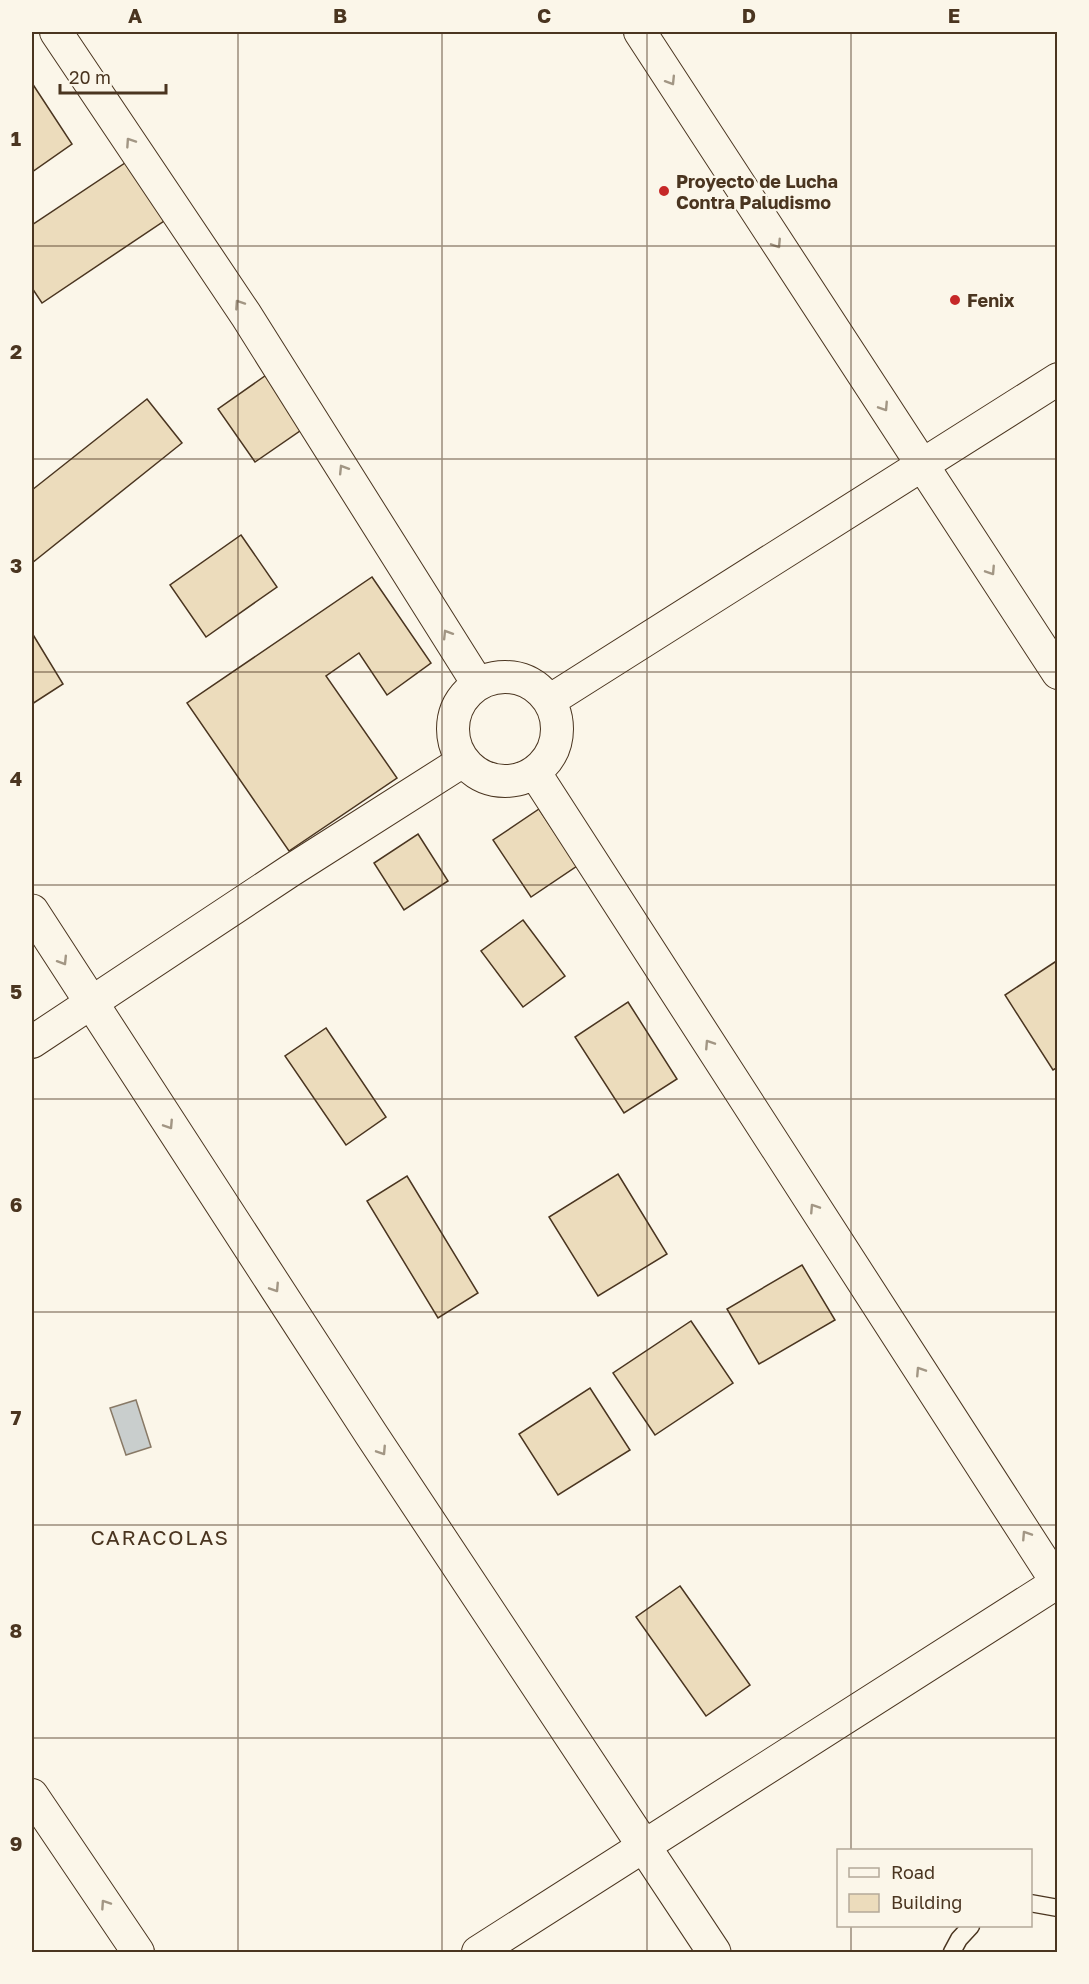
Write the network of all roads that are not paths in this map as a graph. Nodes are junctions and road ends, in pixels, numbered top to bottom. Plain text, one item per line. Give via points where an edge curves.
1 (56, 32) edge
2 (640, 32) edge
3 (1058, 379) edge
4 (922, 464) junction
5 (1058, 673) edge
6 (478, 684) junction
7 (549, 701) junction
8 (463, 761) junction
9 (535, 773) junction
10 (32, 911) edge
11 (90, 1005) junction
12 (32, 1042) edge
13 (1057, 1583) edge
14 (32, 1795) edge
15 (643, 1848) junction
16 (1032, 1903) edge
17 (1058, 1908) edge
18 (970, 1927) edge
19 (138, 1953) edge
20 (478, 1953) edge
21 (714, 1953) edge
22 (952, 1953) edge

6 -> 1 street via 246,315
2 -> 4 street
3 - 4 street
4 -> 5 street
4 - 7 street
6 - 7 street via 499,677 522,679
6 - 8 street via 460,702 452,726
7 - 9 street via 557,734 550,756
8 - 9 street via 492,780 514,781
8 - 11 street
13 -> 9 street
10 -> 11 street
11 - 12 street
11 -> 15 street
13 - 15 street
19 -> 14 street
15 - 20 street
15 - 21 street
16 - 17 lane
18 - 22 lane

